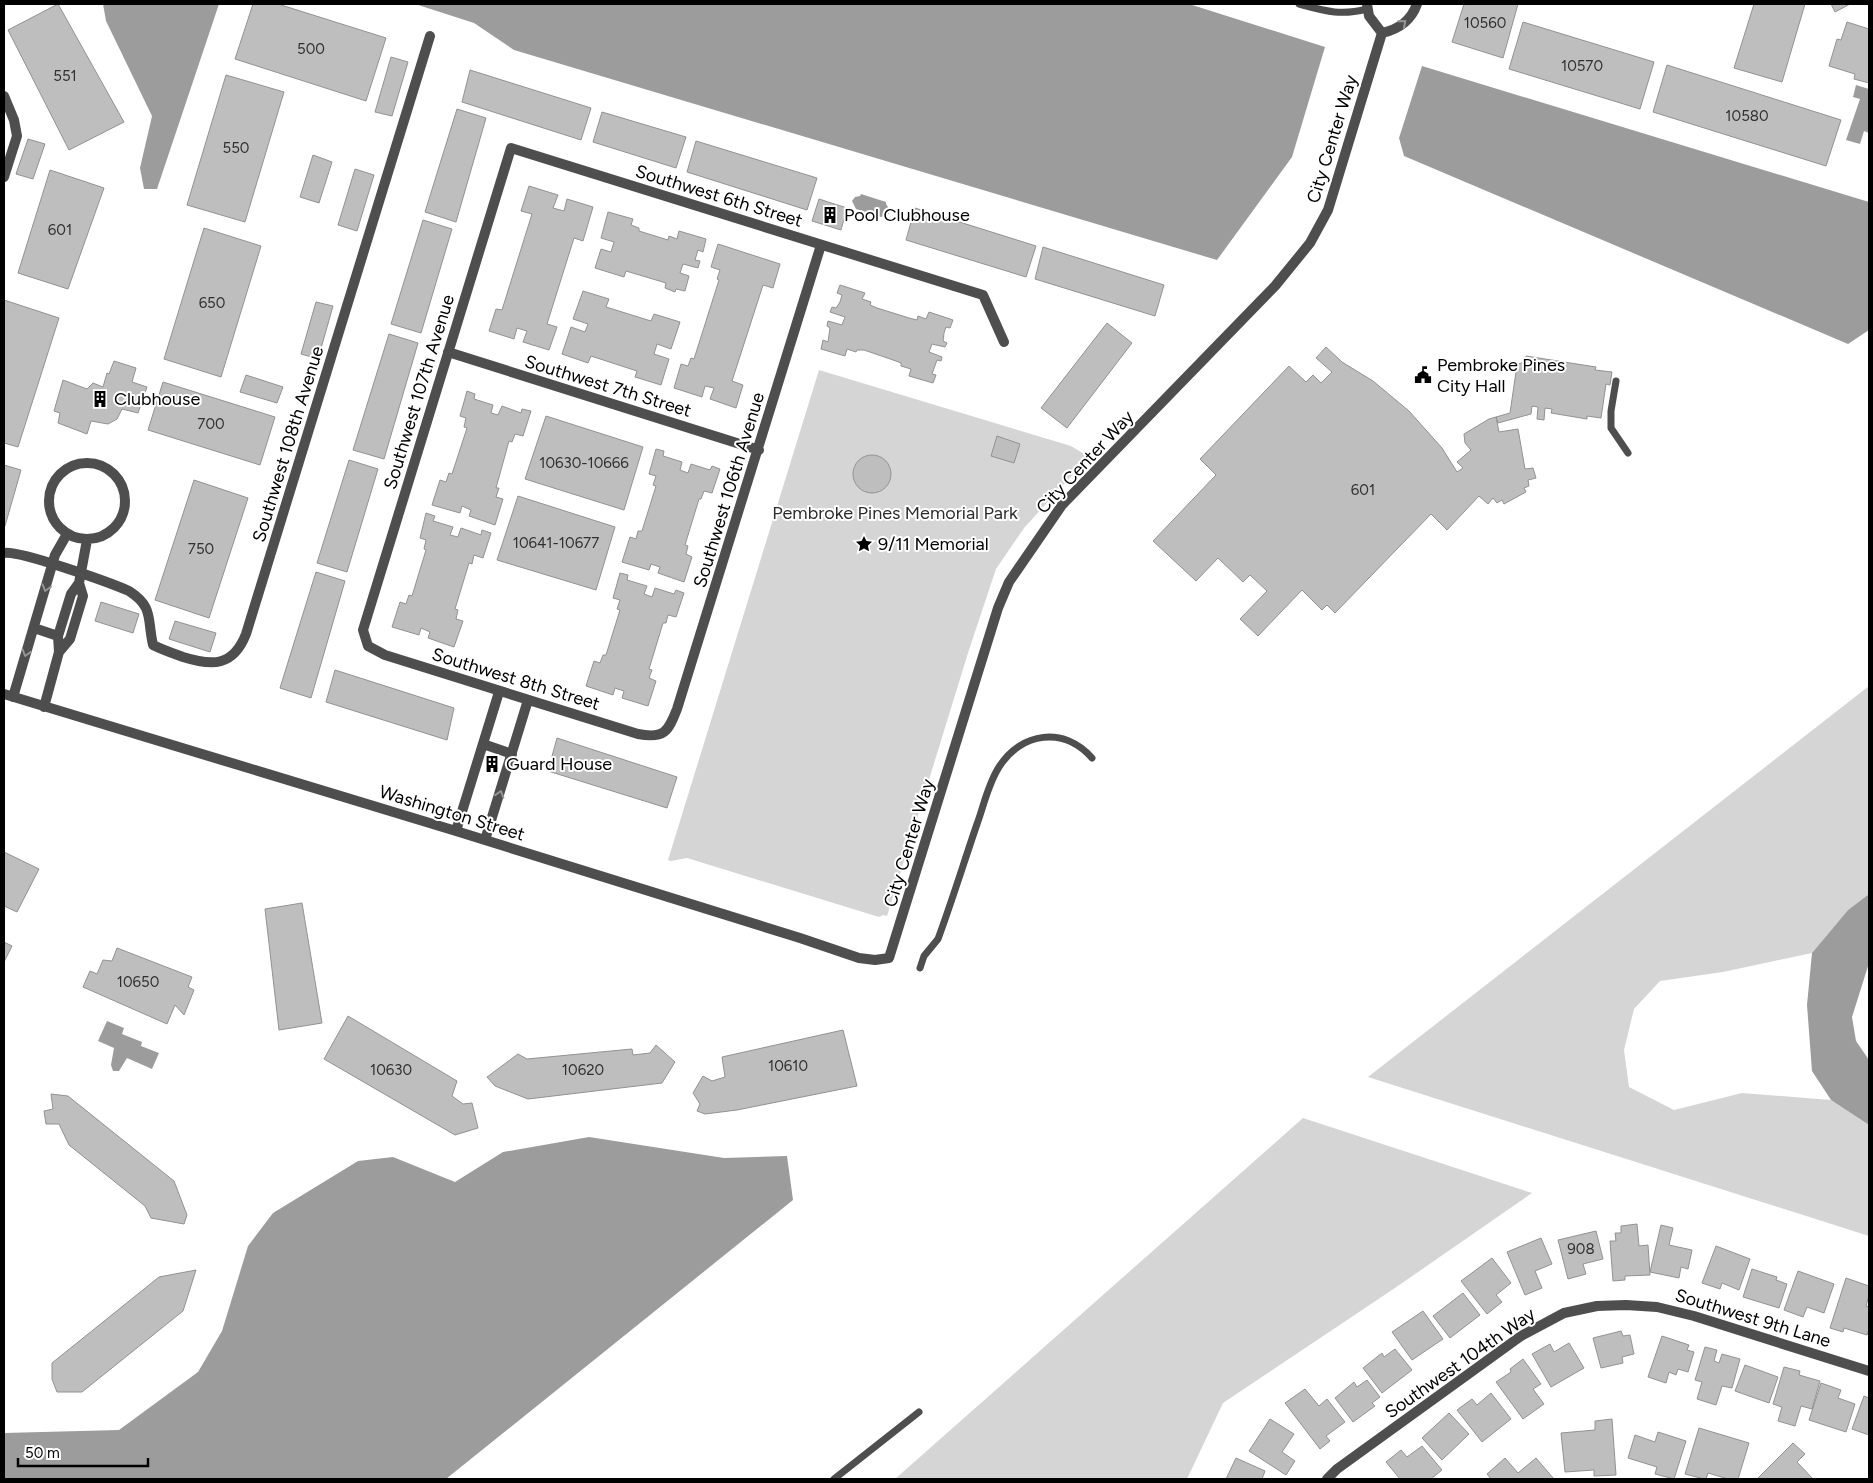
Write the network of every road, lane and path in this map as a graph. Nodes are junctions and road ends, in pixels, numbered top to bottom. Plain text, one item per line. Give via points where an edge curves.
1 (1299, 4) edge
2 (1417, 4) edge
3 (1367, 7) edge
4 (1382, 33) junction
5 (430, 36) dead end
6 (4, 96) edge
7 (511, 148) joint
8 (4, 177) edge
9 (821, 245) junction
10 (1004, 342) dead end
11 (448, 352) junction
12 (1616, 381) dead end
13 (759, 450) junction
14 (1628, 453) dead end
15 (67, 534) junction
16 (87, 540) junction
17 (4, 552) edge
18 (53, 565) junction
19 (80, 578) junction
20 (34, 628) junction
21 (58, 636) junction
22 (368, 646) joint
23 (59, 652) junction
24 (499, 692) junction
25 (9, 696) edge
26 (528, 700) junction
27 (44, 707) junction
28 (656, 736) joint
29 (483, 744) junction
30 (512, 754) junction
31 (1092, 758) dead end
32 (456, 831) junction
33 (485, 840) junction
34 (890, 958) joint
35 (920, 968) dead end
36 (1626, 1305) joint
37 (1869, 1371) edge
38 (919, 1412) dead end
39 (834, 1479) edge
40 (1327, 1479) edge

1 - 3 lane via 1350,14
4 -> 2 street via 1402,26
3 - 4 street via 1374,25
4 - 34 street, City Center Way via 1331,203 1310,243 1275,286 1062,505 1006,588
5 - 19 street, Southwest 108th Avenue via 242,644 235,653 214,664 163,650 153,645 146,607 138,597 118,586
6 - 8 street via 17,136
7 - 9 street, Southwest 6th Street
7 - 11 street, Southwest 107th Avenue
9 - 10 street, Southwest 6th Street via 983,295
9 - 13 street, Southwest 106th Avenue
11 - 13 street, Southwest 7th Street
11 - 22 street, Southwest 107th Avenue via 363,630
12 - 14 lane via 1611,428
13 - 28 street, Southwest 106th Avenue via 671,726
15 - 16 street
15 - 16 street via 51,515 50,489 66,469 91,463 114,474 125,497 120,522 100,538
15 - 18 street
16 - 19 street
17 - 18 street, Southwest 108th Avenue
18 - 19 street, Southwest 108th Avenue
18 -> 20 street
19 - 21 street via 71,594
19 - 23 street via 83,596 70,639
20 - 21 street
20 -> 25 street
21 - 23 street
22 - 24 street, Southwest 8th Street via 385,655
23 - 27 street
24 - 26 street, Southwest 8th Street
24 - 29 street
25 - 27 street, Washington Street
26 - 28 street, Southwest 8th Street via 638,734
26 - 30 street
27 - 32 street, Washington Street
29 - 30 street
29 - 32 street
33 -> 30 street
31 - 35 lane via 1066,740 1045,736 1018,747 1000,764 938,939 924,956
32 - 33 street, Washington Street
33 - 34 street, Washington Street via 859,958
36 - 37 street, Southwest 9th Lane via 1657,1307 1694,1316
36 - 40 street, Southwest 104th Way via 1597,1306 1564,1313 1521,1336
38 - 39 lane

